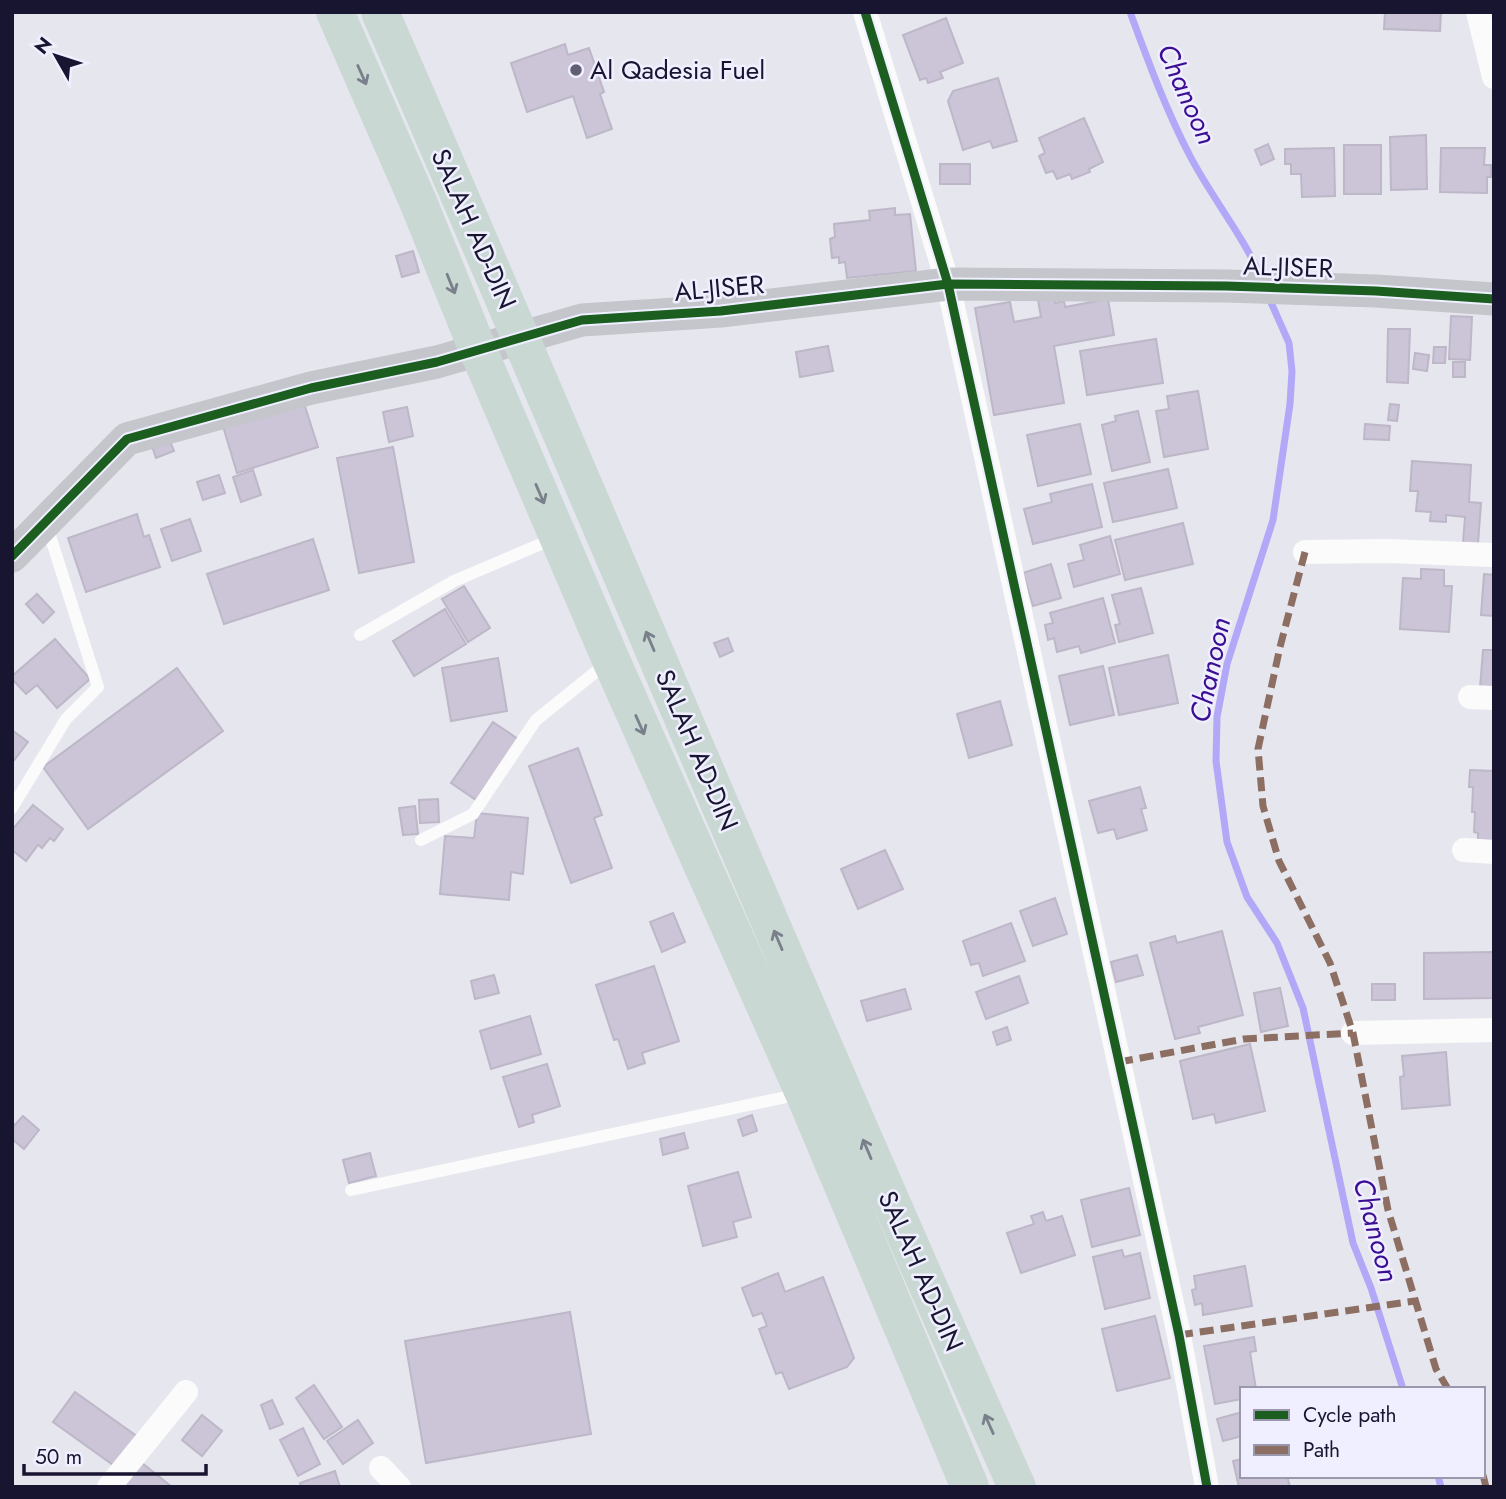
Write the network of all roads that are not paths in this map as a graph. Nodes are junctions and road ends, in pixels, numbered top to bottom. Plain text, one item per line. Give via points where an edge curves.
1 (335, 12) edge
2 (380, 12) edge
3 (865, 12) edge
4 (1478, 12) edge
5 (1490, 49) edge
6 (1494, 78) edge
7 (948, 284) junction
8 (1494, 299) edge
9 (521, 337) junction
10 (478, 350) junction
11 (46, 522) junction
12 (558, 536) junction
13 (1305, 552) dead end
14 (1494, 555) edge
15 (12, 556) edge
16 (360, 635) dead end
17 (611, 660) junction
18 (12, 808) edge
19 (421, 840) dead end
20 (1464, 850) dead end
21 (1494, 852) edge
22 (1494, 1030) edge
23 (1353, 1033) dead end
24 (804, 1093) junction
25 (351, 1190) dead end
26 (186, 1392) dead end
27 (382, 1468) dead end
28 (109, 1487) edge
29 (399, 1487) edge
30 (970, 1487) edge
31 (1017, 1487) edge
32 (1207, 1487) edge

1 -> 10 highway, SALAH AD-DIN
2 - 9 highway, SALAH AD-DIN
3 - 7 street
4 - 5 street
5 - 6 street
7 - 8 street, AL-JISER via 1226,286
7 - 9 street, AL-JISER via 721,311 582,320
7 - 32 street via 1179,1335
9 - 10 street, AL-JISER
31 -> 9 highway, SALAH AD-DIN via 906,1240
10 - 11 street, AL-JISER via 311,388 127,439
10 -> 12 highway, SALAH AD-DIN
11 - 15 street, AL-JISER
11 - 18 lane via 98,687 66,719
12 - 16 lane via 454,581
12 - 17 highway, SALAH AD-DIN
13 - 14 street
17 - 19 lane via 536,720 473,814
17 -> 24 highway, SALAH AD-DIN
20 - 21 street
22 - 23 street
24 - 25 lane
24 - 30 highway, SALAH AD-DIN
26 - 28 street
27 - 29 street

